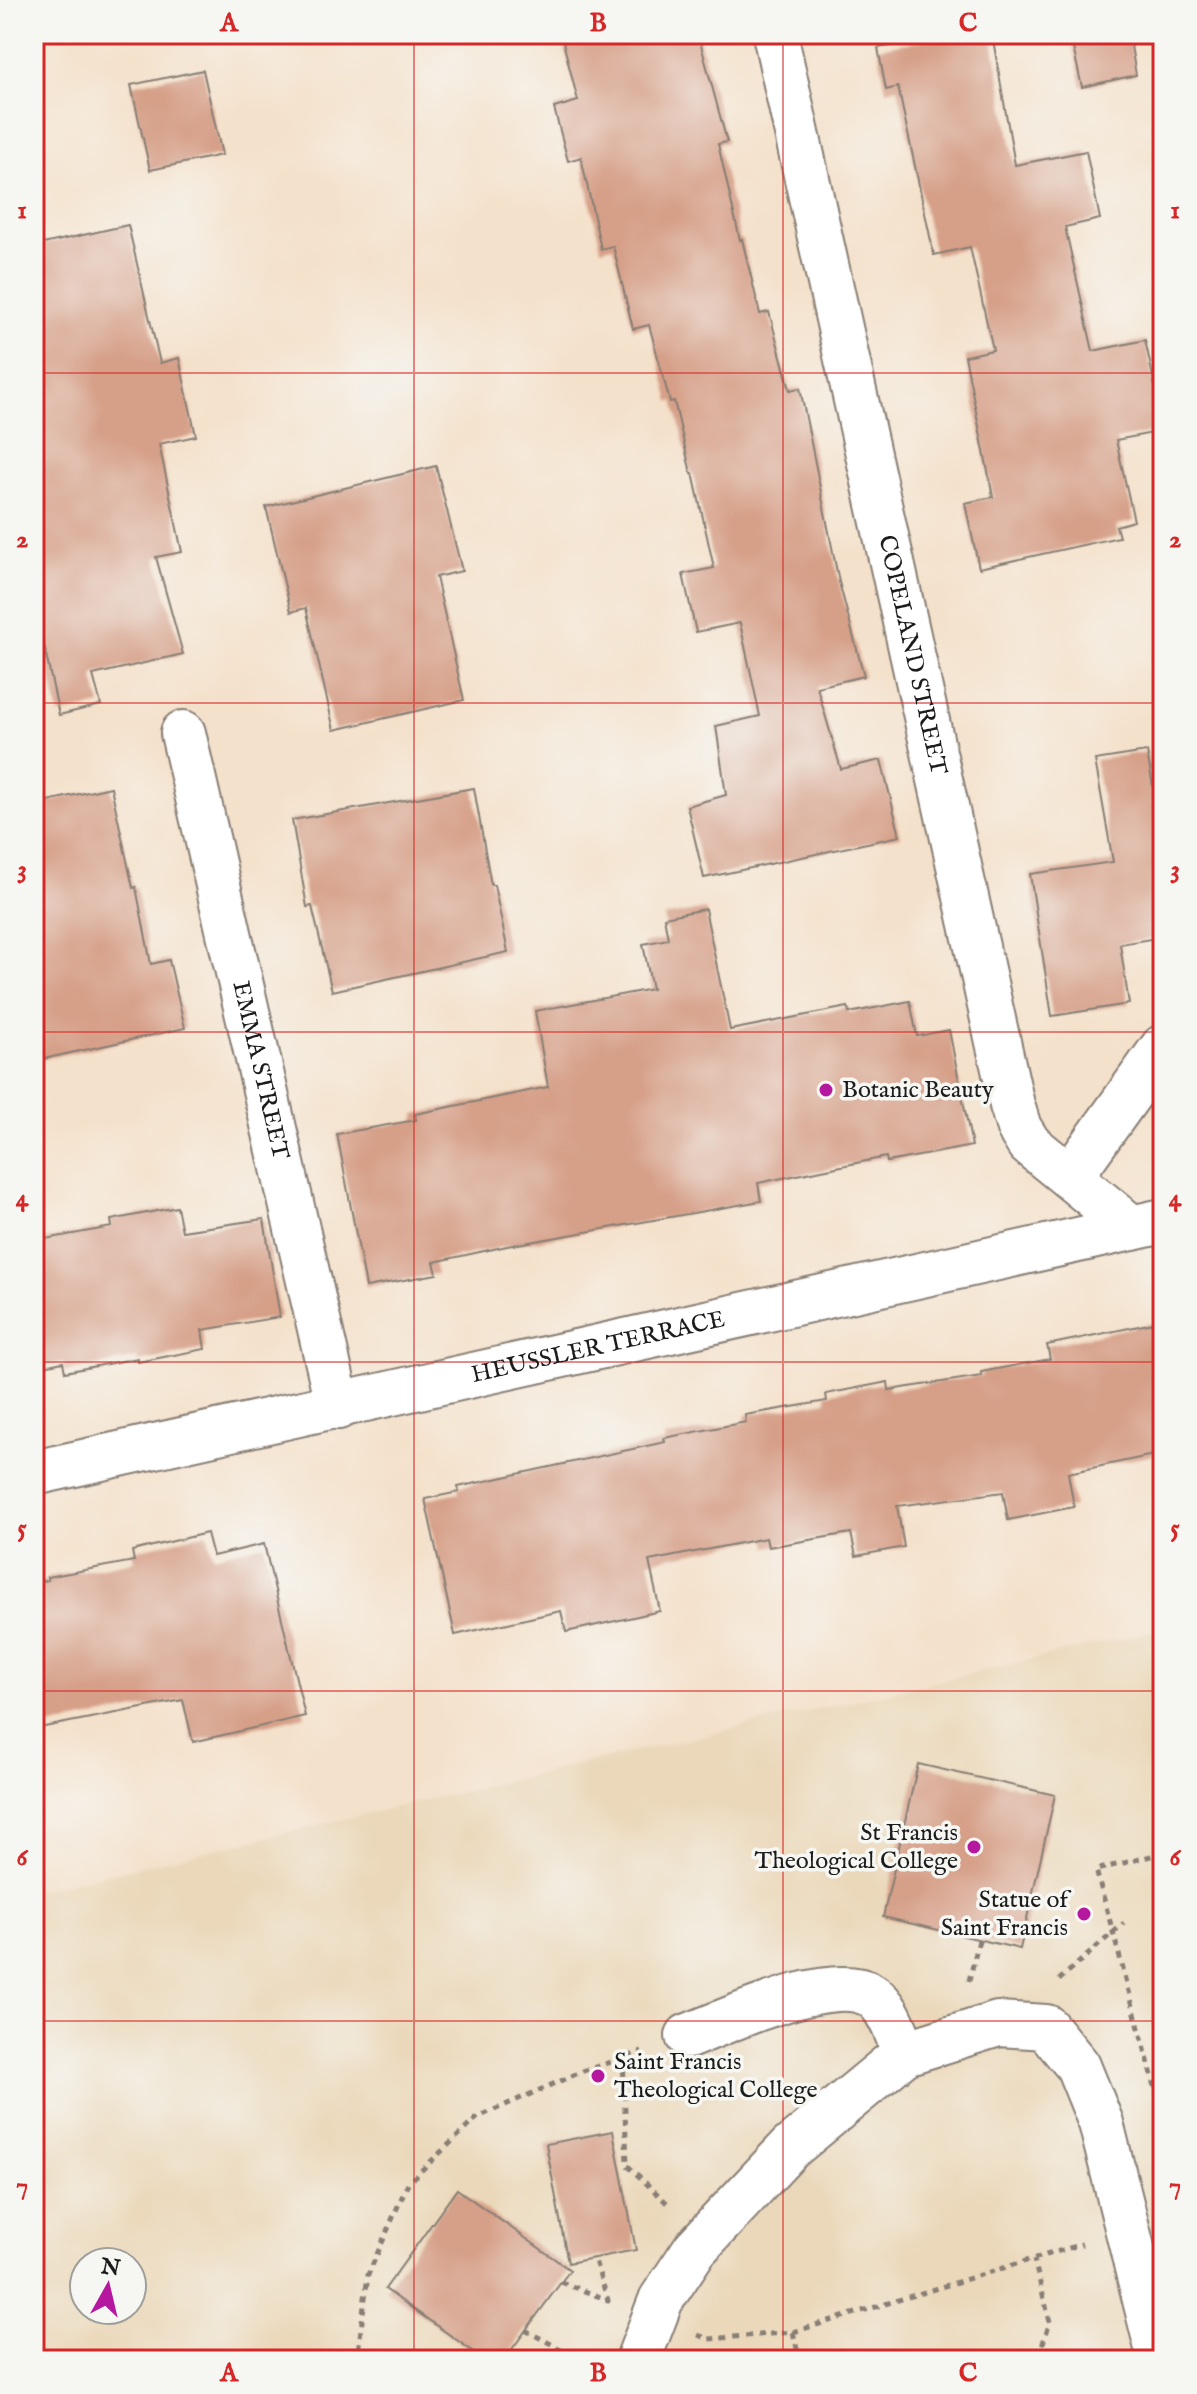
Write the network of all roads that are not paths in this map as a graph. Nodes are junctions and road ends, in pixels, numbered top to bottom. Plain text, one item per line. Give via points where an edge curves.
1 (775, 34) edge
2 (183, 733) dead end
3 (1163, 1047) edge
4 (1070, 1177) junction
5 (1147, 1224) edge
6 (338, 1407) junction
7 (34, 1473) edge
8 (688, 2036) road end
9 (905, 2053) junction
10 (638, 2360) edge
11 (1160, 2360) edge

1 - 4 street, COPELAND STREET via 1012,1105 1029,1144
2 - 6 street, EMMA STREET
3 - 4 street
4 - 5 street, COPELAND STREET
5 - 6 street, HEUSSLER TERRACE
6 - 7 street, HEUSSLER TERRACE
8 - 9 street via 826,1988 849,1988 872,1996 887,2013
9 - 10 street via 790,2148 695,2249 661,2300
9 - 11 street via 998,2024 1046,2027 1078,2066 1101,2123

